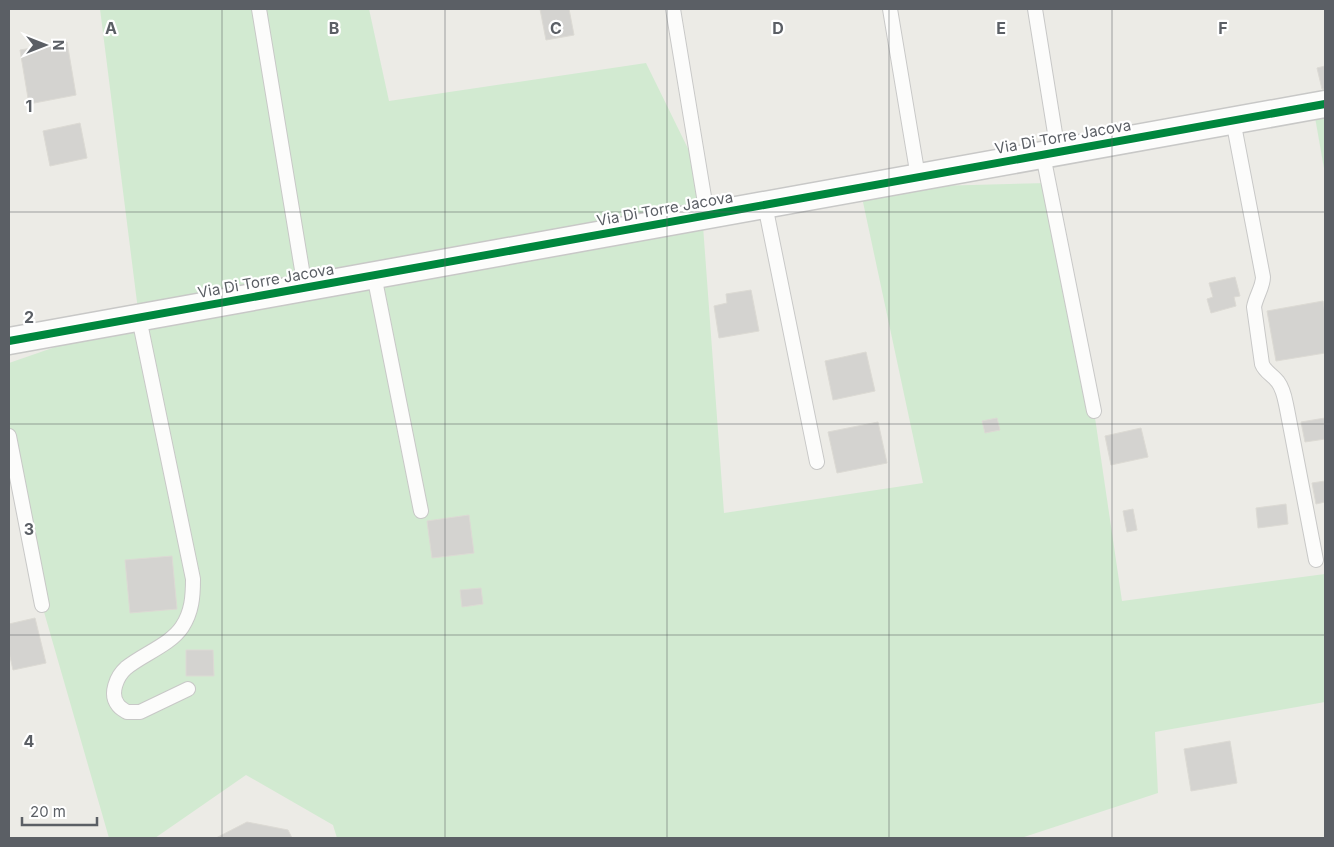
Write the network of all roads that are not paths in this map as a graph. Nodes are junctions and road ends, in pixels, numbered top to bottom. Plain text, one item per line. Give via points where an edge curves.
1 (259, 9) edge
2 (674, 9) edge
3 (890, 9) edge
4 (1035, 9) edge
5 (1325, 104) edge
6 (1233, 120) junction
7 (1051, 153) junction
8 (918, 177) junction
9 (765, 205) junction
10 (706, 215) junction
11 (374, 275) junction
12 (305, 288) junction
13 (139, 318) junction
14 (9, 341) edge
15 (1094, 411) dead end
16 (9, 436) edge
17 (817, 462) dead end
18 (421, 510) dead end
19 (1316, 560) dead end
20 (42, 605) dead end
21 (188, 689) dead end

1 - 12 lane
2 - 10 lane
3 - 8 lane
4 - 7 lane
5 - 6 street, Via Di Torre Jacova
6 - 7 street, Via Di Torre Jacova
6 - 19 lane via 1263,277 1254,307 1262,364 1282,390
7 - 8 street, Via Di Torre Jacova
7 - 15 lane
8 - 9 street, Via Di Torre Jacova
9 - 10 street, Via Di Torre Jacova
9 - 17 lane
10 - 11 street, Via Di Torre Jacova
11 - 12 street, Via Di Torre Jacova
11 - 18 lane
12 - 13 street, Via Di Torre Jacova
13 - 14 street, Via Di Torre Jacova
13 - 21 lane via 193,579 193,598 181,628 125,668 115,682 114,694 117,704 127,712 140,712
16 - 20 lane

